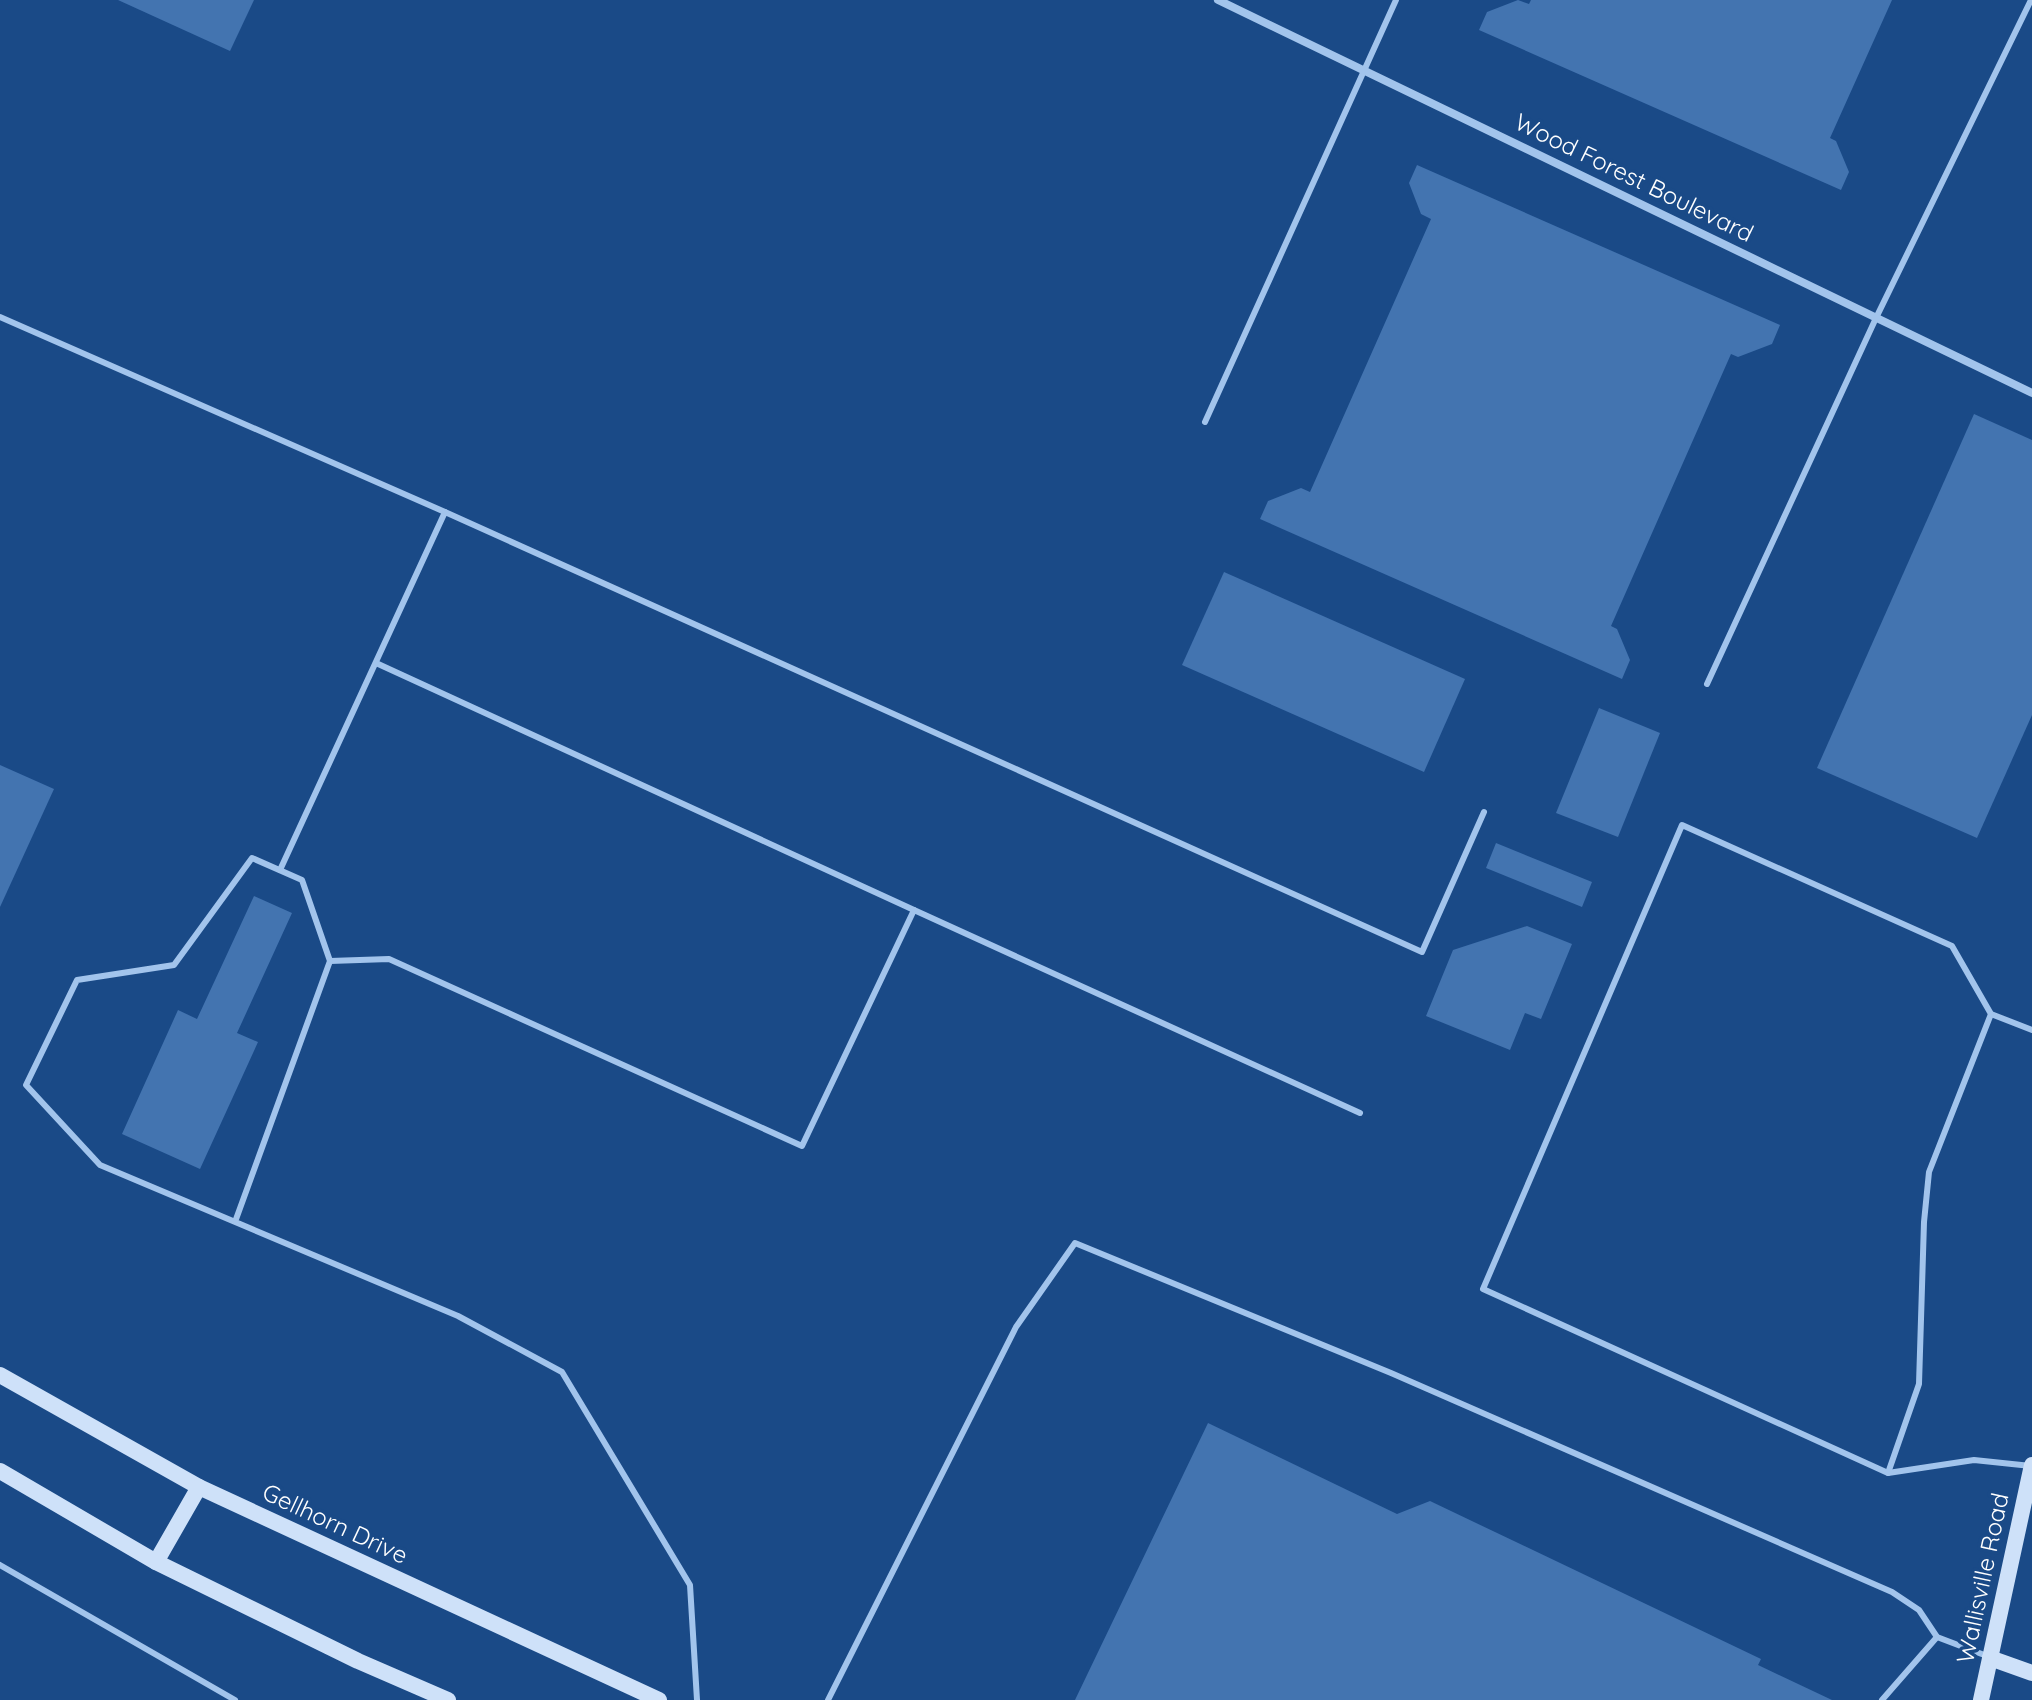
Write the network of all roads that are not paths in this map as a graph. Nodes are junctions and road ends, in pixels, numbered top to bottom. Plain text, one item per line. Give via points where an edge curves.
1 (1218, 0) edge
2 (1396, 0) edge
3 (2031, 0) edge
4 (1363, 69) junction
5 (0, 317) edge
6 (1876, 318) junction
7 (2032, 393) edge
8 (1205, 422) dead end
9 (445, 512) junction
10 (376, 663) junction
11 (1707, 684) dead end
12 (1484, 812) dead end
13 (280, 870) junction
14 (914, 910) junction
15 (330, 961) junction
16 (1991, 1014) junction
17 (2032, 1030) edge
18 (1360, 1113) dead end
19 (235, 1222) junction
20 (0, 1375) edge
21 (2032, 1466) edge
22 (0, 1471) edge
23 (1888, 1473) junction
24 (199, 1487) junction
25 (156, 1562) junction
26 (0, 1565) edge
27 (1937, 1637) junction
28 (1990, 1658) junction
29 (2032, 1673) edge
30 (235, 1700) edge
31 (448, 1700) edge
32 (659, 1700) edge
33 (697, 1700) edge
34 (828, 1700) edge
35 (1882, 1700) edge
36 (1981, 1700) edge

1 - 4 street, Wood Forest Boulevard
2 - 4 lane
3 - 6 lane
4 - 6 street, Wood Forest Boulevard
4 - 8 lane
5 - 9 lane
6 - 7 street, Wood Forest Boulevard
6 - 11 lane
9 - 10 lane
9 - 12 lane via 1422,952
10 - 13 lane
10 - 14 lane
13 - 15 lane via 302,880
13 - 19 lane via 252,858 174,965 77,980 26,1085 100,1165
14 - 15 lane via 802,1146 389,959
14 - 18 lane
15 - 19 lane
16 - 17 lane
16 - 23 lane via 1929,1172 1919,1384
16 - 23 lane via 1952,946 1682,825 1483,1289
19 - 33 lane via 458,1316 562,1372 690,1585
20 - 24 main road, Gellhorn Drive
21 - 23 lane via 1974,1460
21 - 28 main road, Wallisville Road
22 - 25 main road
24 - 25 main road
24 - 32 main road, Gellhorn Drive
25 - 31 main road
26 - 30 lane
27 - 28 lane
27 - 34 lane via 1919,1610 1892,1592 1391,1373 1075,1243 1016,1327
27 - 35 lane
28 - 29 main road
28 - 36 main road, Wallisville Road

